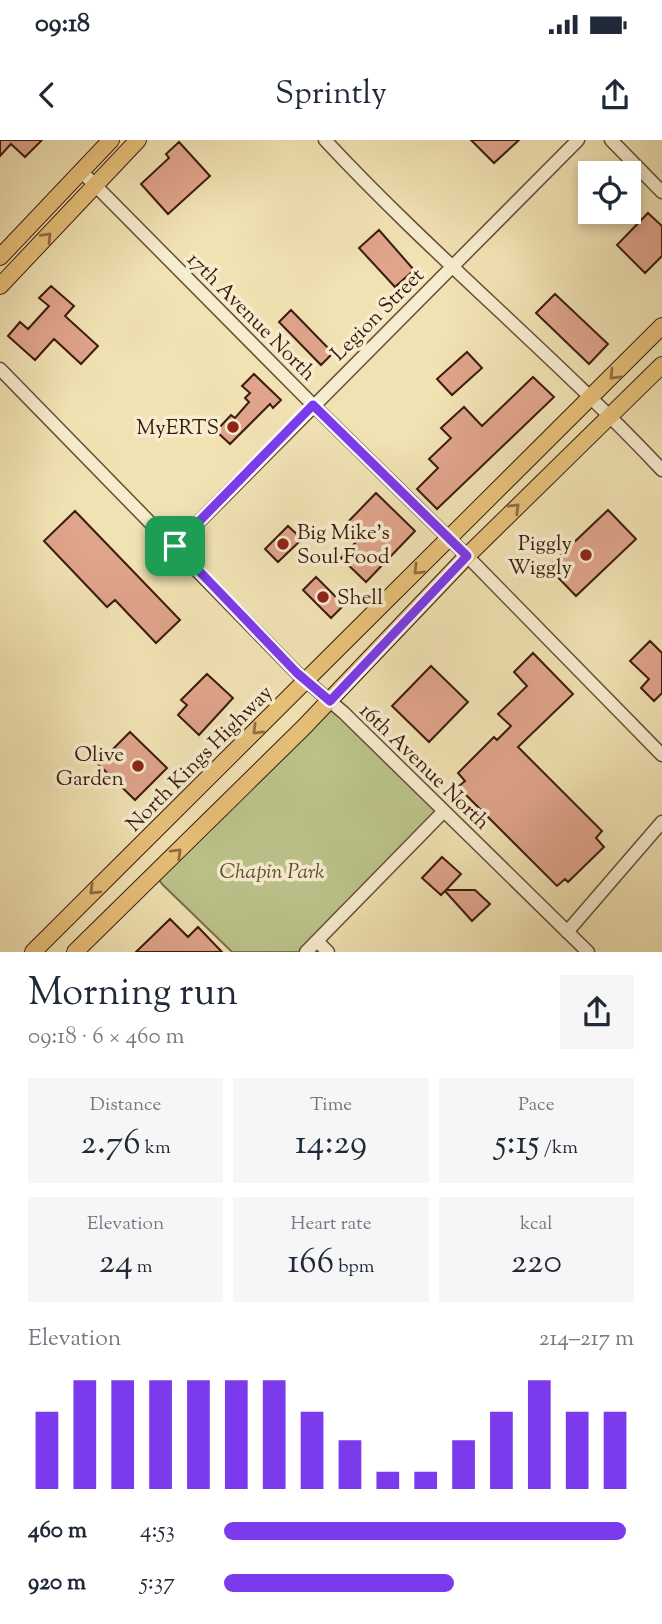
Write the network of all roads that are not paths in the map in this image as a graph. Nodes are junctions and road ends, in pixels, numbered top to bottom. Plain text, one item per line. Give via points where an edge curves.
1 (111, 140) edge
2 (138, 140) edge
3 (325, 140) edge
4 (578, 140) edge
5 (611, 140) edge
6 (82, 172) junction
7 (96, 186) junction
8 (662, 192) edge
9 (0, 257) edge
10 (452, 266) junction
11 (0, 286) edge
12 (662, 326) edge
13 (662, 365) edge
14 (0, 369) edge
15 (590, 399) junction
16 (313, 405) junction
17 (610, 415) junction
18 (662, 470) edge
19 (449, 540) junction
20 (175, 546) junction
21 (467, 556) junction
22 (307, 681) junction
23 (330, 701) junction
24 (662, 755) edge
25 (444, 811) junction
26 (662, 822) edge
27 (568, 932) junction
28 (317, 941) junction
29 (585, 951) edge
30 (33, 952) edge
31 (75, 952) edge
32 (306, 952) edge
33 (328, 952) edge

1 - 6 main road
2 - 7 main road
3 - 10 street
4 - 10 street, Legion Street
5 - 8 street
6 - 7 street, 17th Avenue North
6 - 9 main road
11 -> 7 main road
7 - 16 street, 17th Avenue North
10 - 15 street
10 - 16 street, Legion Street
12 -> 15 main road, North Kings Highway
13 - 17 main road
14 - 20 street, 16th Avenue North
15 - 17 street
15 - 19 main road, North Kings Highway
16 - 19 street, 17th Avenue North
16 - 20 street, Legion Street
17 - 18 street
21 -> 17 main road
19 - 21 street, 17th Avenue North
19 -> 22 main road, North Kings Highway
20 - 22 street, 16th Avenue North
21 - 23 main road
21 - 24 street, 17th Avenue North
22 - 23 street, 16th Avenue North
22 -> 30 main road, North Kings Highway
23 - 25 street, 16th Avenue North
31 -> 23 main road
25 - 27 street, 16th Avenue North
25 - 28 street
26 - 27 street
27 - 29 street, 16th Avenue North
28 - 32 street
28 - 33 street

